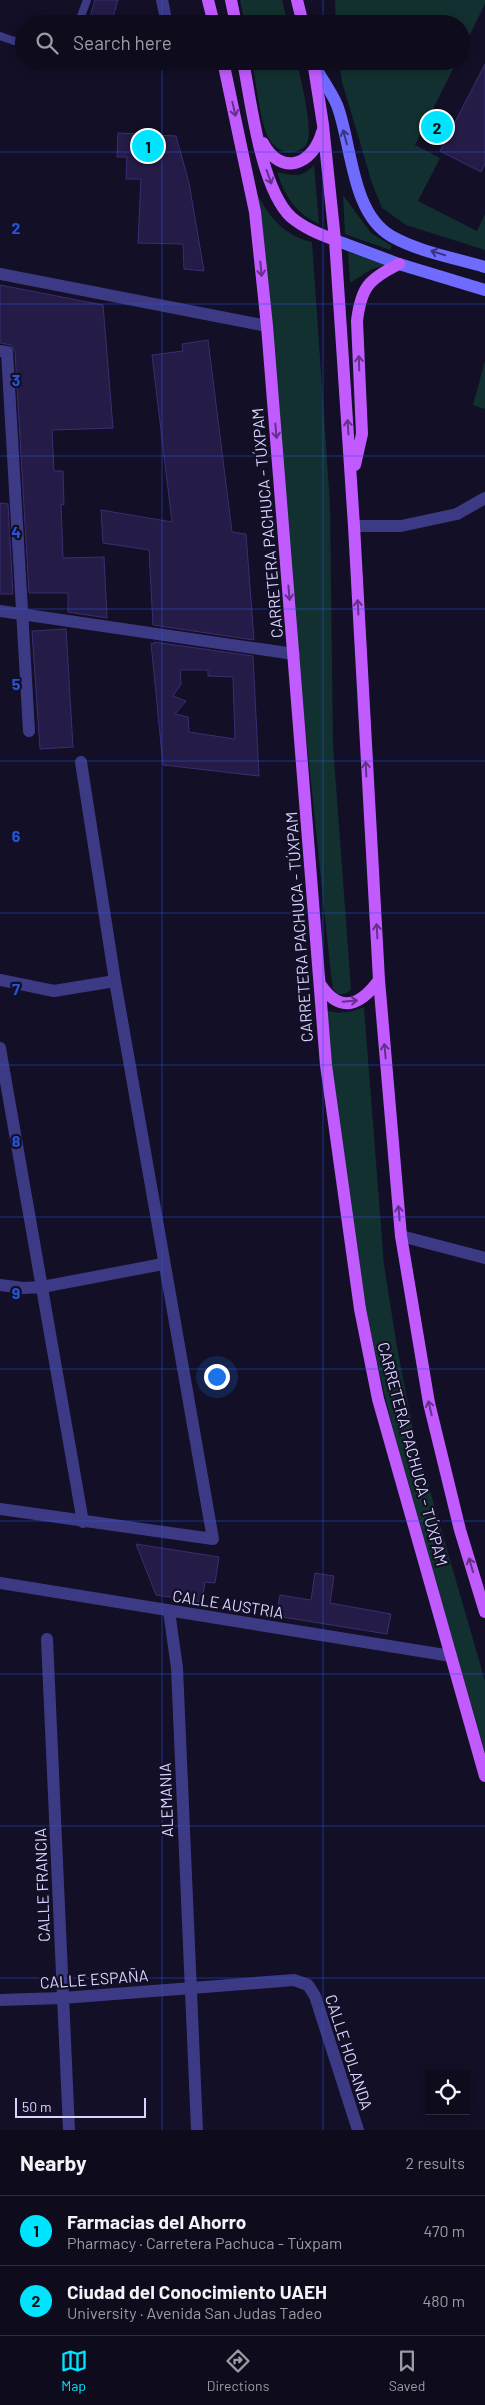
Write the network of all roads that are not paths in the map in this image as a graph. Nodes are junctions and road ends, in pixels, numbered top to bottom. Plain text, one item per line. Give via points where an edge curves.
1 (87, 0) edge
2 (208, 0) edge
3 (231, 0) edge
4 (297, 0) edge
5 (160, 2) edge
6 (81, 15) edge
7 (164, 15) edge
8 (212, 15) edge
9 (234, 15) edge
10 (301, 15) edge
11 (0, 36) edge
12 (15, 40) edge
13 (225, 70) edge
14 (245, 70) edge
15 (314, 70) edge
16 (317, 70) edge
17 (254, 120) junction
18 (323, 125) junction
19 (335, 240) junction
20 (406, 243) junction
21 (399, 264) junction
22 (485, 267) edge
23 (0, 274) edge
24 (485, 290) edge
25 (267, 326) junction
26 (3, 352) edge
27 (351, 480) junction
28 (485, 498) edge
29 (354, 526) junction
30 (0, 611) edge
31 (22, 614) junction
32 (294, 654) junction
33 (29, 731) dead end
34 (81, 762) dead end
35 (0, 980) edge
36 (379, 980) junction
37 (115, 981) junction
38 (320, 984) junction
39 (0, 1048) edge
40 (401, 1236) junction
41 (485, 1258) edge
42 (163, 1264) junction
43 (0, 1285) edge
44 (42, 1287) junction
45 (0, 1509) edge
46 (83, 1522) junction
47 (0, 1583) edge
48 (169, 1611) junction
49 (485, 1612) edge
50 (47, 1639) dead end
51 (451, 1656) junction
52 (485, 1776) edge
53 (190, 1989) junction
54 (63, 1998) junction
55 (0, 2000) edge
56 (69, 2130) edge
57 (198, 2130) edge
58 (358, 2130) edge

1 - 6 lane
2 - 8 main road
3 - 9 main road
4 - 10 main road
5 - 7 street
11 - 12 lane
13 -> 25 main road, CARRETERA PACHUCA - TÚXPAM via 255,212
14 - 17 main road
15 - 18 main road, CARRETERA PACHUCA - TÚXPAM
20 -> 16 street via 377,226 364,204 337,105
17 - 18 main road via 270,156 287,162 304,160 313,153
17 -> 19 main road via 262,157 282,206 302,226
18 - 19 main road, CARRETERA PACHUCA - TÚXPAM
19 - 21 street
27 -> 19 main road, CARRETERA PACHUCA - TÚXPAM
20 - 21 street
22 -> 20 street
21 - 24 street
27 -> 21 main road via 362,434 359,306 374,278
23 - 25 street
25 -> 32 main road, CARRETERA PACHUCA - TÚXPAM
26 - 31 street
27 - 29 main road, CARRETERA PACHUCA - TÚXPAM
28 - 29 street via 457,514 401,526
36 -> 29 main road, CARRETERA PACHUCA - TÚXPAM
30 - 31 street
31 - 32 street
31 - 33 street
32 - 38 main road, CARRETERA PACHUCA - TÚXPAM
34 - 37 street
35 - 37 street via 54,991
38 -> 36 main road via 328,997 353,1002 367,996
40 -> 36 main road, CARRETERA PACHUCA - TÚXPAM
37 - 42 street
38 - 51 main road, CARRETERA PACHUCA - TÚXPAM via 336,1149 360,1309 378,1399
39 - 44 street
40 - 41 street
49 -> 40 main road, CARRETERA PACHUCA - TÚXPAM via 460,1530 429,1404
42 - 44 street
42 - 46 street via 213,1538
43 - 44 street
44 - 46 street
45 - 46 street
47 - 48 street, CALLE AUSTRIA
48 - 51 street, CALLE AUSTRIA
48 - 53 street, ALEMANIA via 178,1668
50 - 54 street, CALLE FRANCIA
51 - 52 main road, CARRETERA PACHUCA - TÚXPAM
53 - 54 street, CALLE ESPAÑA
53 - 57 street, ALEMANIA
53 - 58 street, CALLE HOLANDA via 294,1980 308,1985 315,1996
54 - 55 street, CALLE ESPAÑA
54 - 56 street, CALLE FRANCIA

